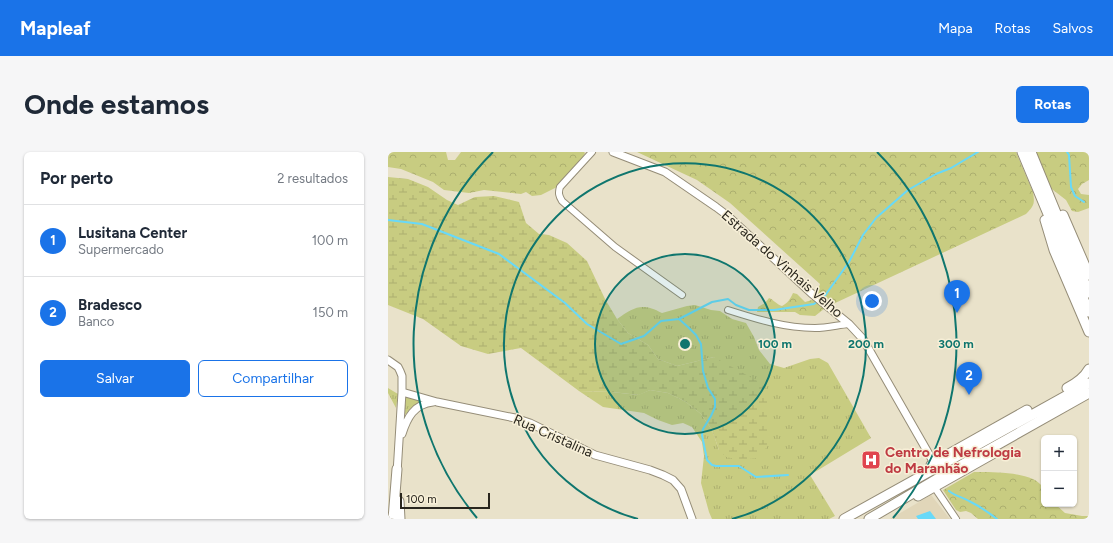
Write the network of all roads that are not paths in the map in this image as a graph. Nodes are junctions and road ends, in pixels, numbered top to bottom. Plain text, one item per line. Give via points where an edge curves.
1 (592, 152) edge
2 (613, 152) edge
3 (1022, 152) edge
4 (1031, 152) edge
5 (1040, 184) junction
6 (1089, 275) edge
7 (1089, 293) edge
8 (682, 295) dead end
9 (728, 310) dead end
10 (1089, 312) edge
11 (850, 324) junction
12 (1089, 332) edge
13 (388, 360) edge
14 (1089, 369) edge
15 (1089, 382) edge
16 (402, 392) junction
17 (1089, 393) edge
18 (1089, 400) edge
19 (437, 402) junction
20 (399, 444) junction
21 (934, 463) junction
22 (948, 467) junction
23 (397, 469) junction
24 (935, 488) junction
25 (881, 498) junction
26 (393, 519) edge
27 (396, 519) edge
28 (400, 519) edge
29 (692, 519) edge
30 (844, 519) edge
31 (869, 519) edge
32 (872, 519) edge
33 (956, 519) edge

1 - 8 street via 560,187 558,191 562,201 615,248
2 - 11 street, Estrada do Vinhais Velho via 665,172 716,206 811,293
3 - 5 main road
4 - 5 main road
5 - 6 main road via 1063,216
5 - 7 main road
5 - 10 main road
5 - 12 main road via 1054,250
9 - 11 street via 798,327 816,328
11 - 21 street, Estrada do Vinhais Velho via 863,339
13 - 16 street via 400,371
14 - 21 main road via 1072,386
15 - 22 main road
16 - 19 street, Rua Cristalina
16 - 20 street
17 - 22 main road
18 - 24 main road
19 - 20 street via 428,403 414,411 407,420
19 - 29 street, Rua Cristalina via 519,419 590,453 663,475 681,489
20 - 23 street
21 - 25 main road
22 - 25 main road
22 - 31 main road
23 - 26 main road
23 - 27 street
23 - 28 main road
24 - 32 main road
24 - 33 street
25 - 30 main road

